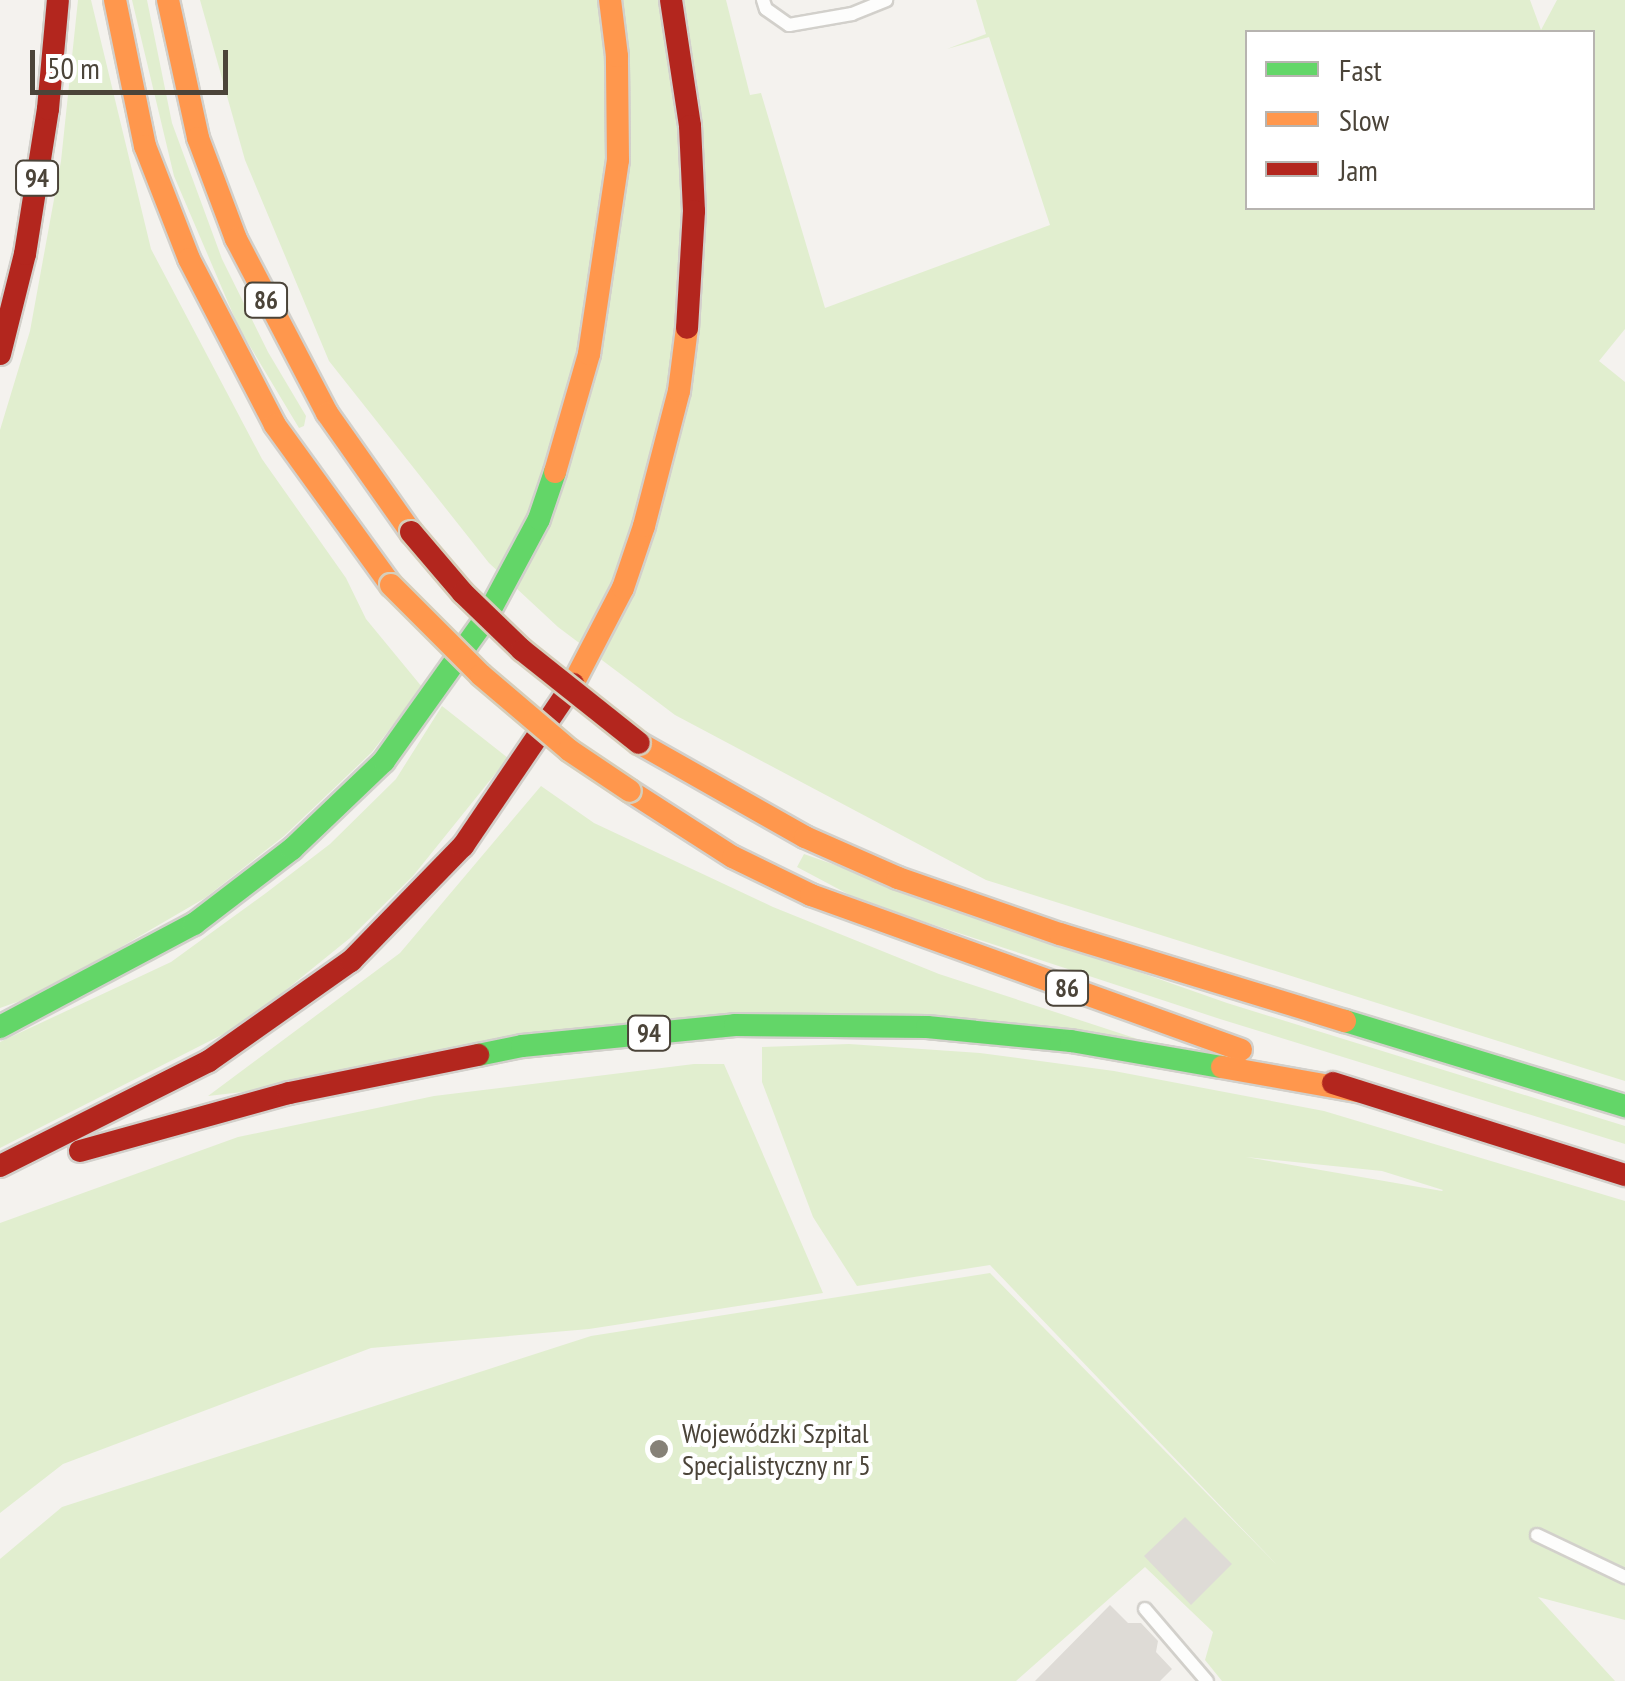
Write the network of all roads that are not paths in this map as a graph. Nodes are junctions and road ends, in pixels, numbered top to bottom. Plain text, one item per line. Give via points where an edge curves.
1 (58, 0) edge
2 (115, 0) edge
3 (168, 0) edge
4 (181, 0) edge
5 (610, 0) edge
6 (671, 0) edge
7 (763, 0) edge
8 (886, 0) edge
9 (177, 43) junction
10 (0, 354) edge
11 (0, 1027) edge
12 (1357, 1091) junction
13 (1625, 1093) edge
14 (1601, 1099) junction
15 (1625, 1106) edge
16 (0, 1166) edge
17 (0, 1175) edge
18 (1625, 1175) edge
19 (1537, 1535) dead end
20 (1625, 1576) edge
21 (1145, 1609) dead end
22 (1207, 1681) edge

1 - 10 main road, 94 via 25,254
2 - 12 main road, 86, bridge via 146,146 188,259 275,425 392,586 481,675 569,750 630,791 733,856 811,894
3 - 9 main road, 86
4 - 9 main road
5 - 11 main road via 618,160 593,334 574,418 539,519 486,618 384,761 292,850 194,924
6 - 16 main road via 690,126 694,211 686,343 644,526 623,588 572,687 463,846 351,961 209,1061
7 - 8 lane via 790,25
9 - 14 main road, 86, bridge via 198,138 236,238 327,413 463,593 522,650 639,743 805,837 898,878
12 - 17 main road, 94 via 1071,1041 928,1028 735,1025 522,1046 290,1093
12 - 18 main road, 86
13 - 14 lane
14 - 15 main road, 86
19 - 20 lane
21 - 22 lane

